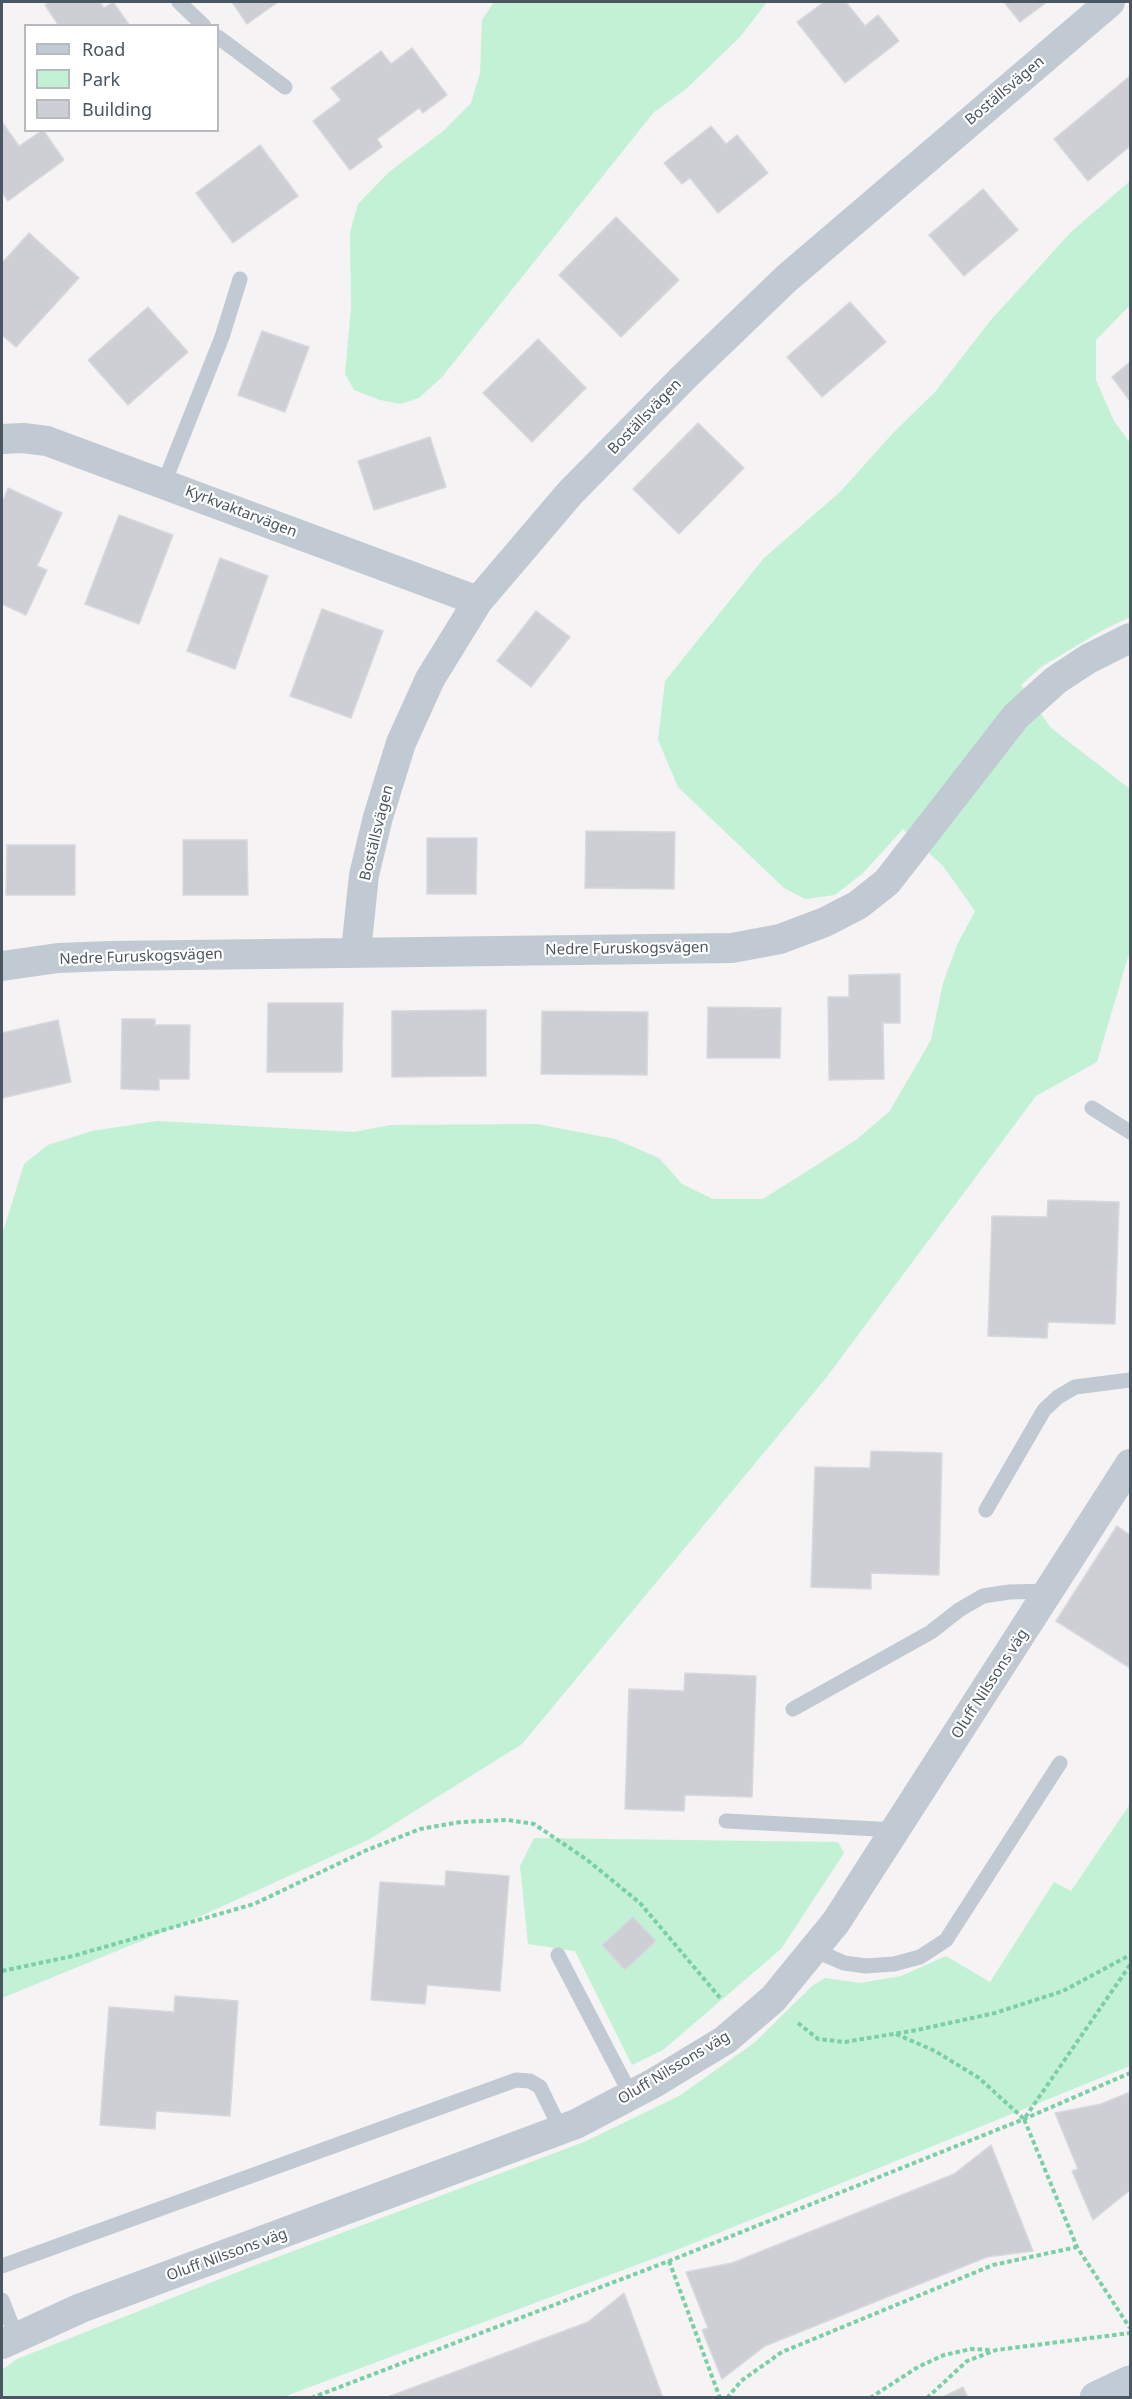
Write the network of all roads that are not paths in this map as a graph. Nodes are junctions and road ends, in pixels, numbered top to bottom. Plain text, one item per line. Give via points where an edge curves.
1 (179, 2) edge
2 (1110, 2) edge
3 (202, 24) edge
4 (219, 38) edge
5 (285, 87) dead end
6 (240, 279) dead end
7 (2, 439) edge
8 (164, 483) junction
9 (478, 600) junction
10 (1131, 639) edge
11 (356, 951) junction
12 (2, 966) edge
13 (1092, 1108) dead end
14 (1131, 1132) edge
15 (1131, 1380) edge
16 (1131, 1464) edge
17 (986, 1510) dead end
18 (1049, 1591) junction
19 (793, 1709) dead end
20 (1060, 1763) dead end
21 (726, 1821) dead end
22 (896, 1830) junction
23 (814, 1950) junction
24 (558, 1955) dead end
25 (631, 2095) junction
26 (561, 2130) junction
27 (2, 2266) edge
28 (2, 2300) edge
29 (9, 2340) edge
30 (1131, 2382) edge
31 (1096, 2397) edge

1 - 3 lane
2 - 9 street, Boställsvägen via 787,278 570,494
4 - 5 lane
6 - 8 lane via 222,337
7 - 8 street, Kyrkvaktarvägen via 47,441
8 - 9 street, Kyrkvaktarvägen
9 - 11 street, Boställsvägen via 430,679 401,743 364,875
10 - 11 street, Nedre Furuskogsvägen via 1064,675 1016,716 887,882 858,905 825,922 780,939 732,948
11 - 12 street, Nedre Furuskogsvägen via 58,958
13 - 14 lane
15 - 17 lane via 1075,1387 1058,1396 1044,1410
16 - 18 street, Oluff Nilssons väg
18 - 19 lane via 983,1596 931,1632
18 - 22 street, Oluff Nilssons väg
20 - 23 lane via 945,1940 920,1957 885,1964 844,1963
21 - 22 lane
22 - 23 street, Oluff Nilssons väg
23 - 25 street, Oluff Nilssons väg via 773,2000 725,2040
24 - 25 lane
25 - 26 street, Oluff Nilssons väg
26 - 27 lane via 540,2087 516,2080
26 - 29 street, Oluff Nilssons väg via 81,2308
28 - 29 lane
30 - 31 street

